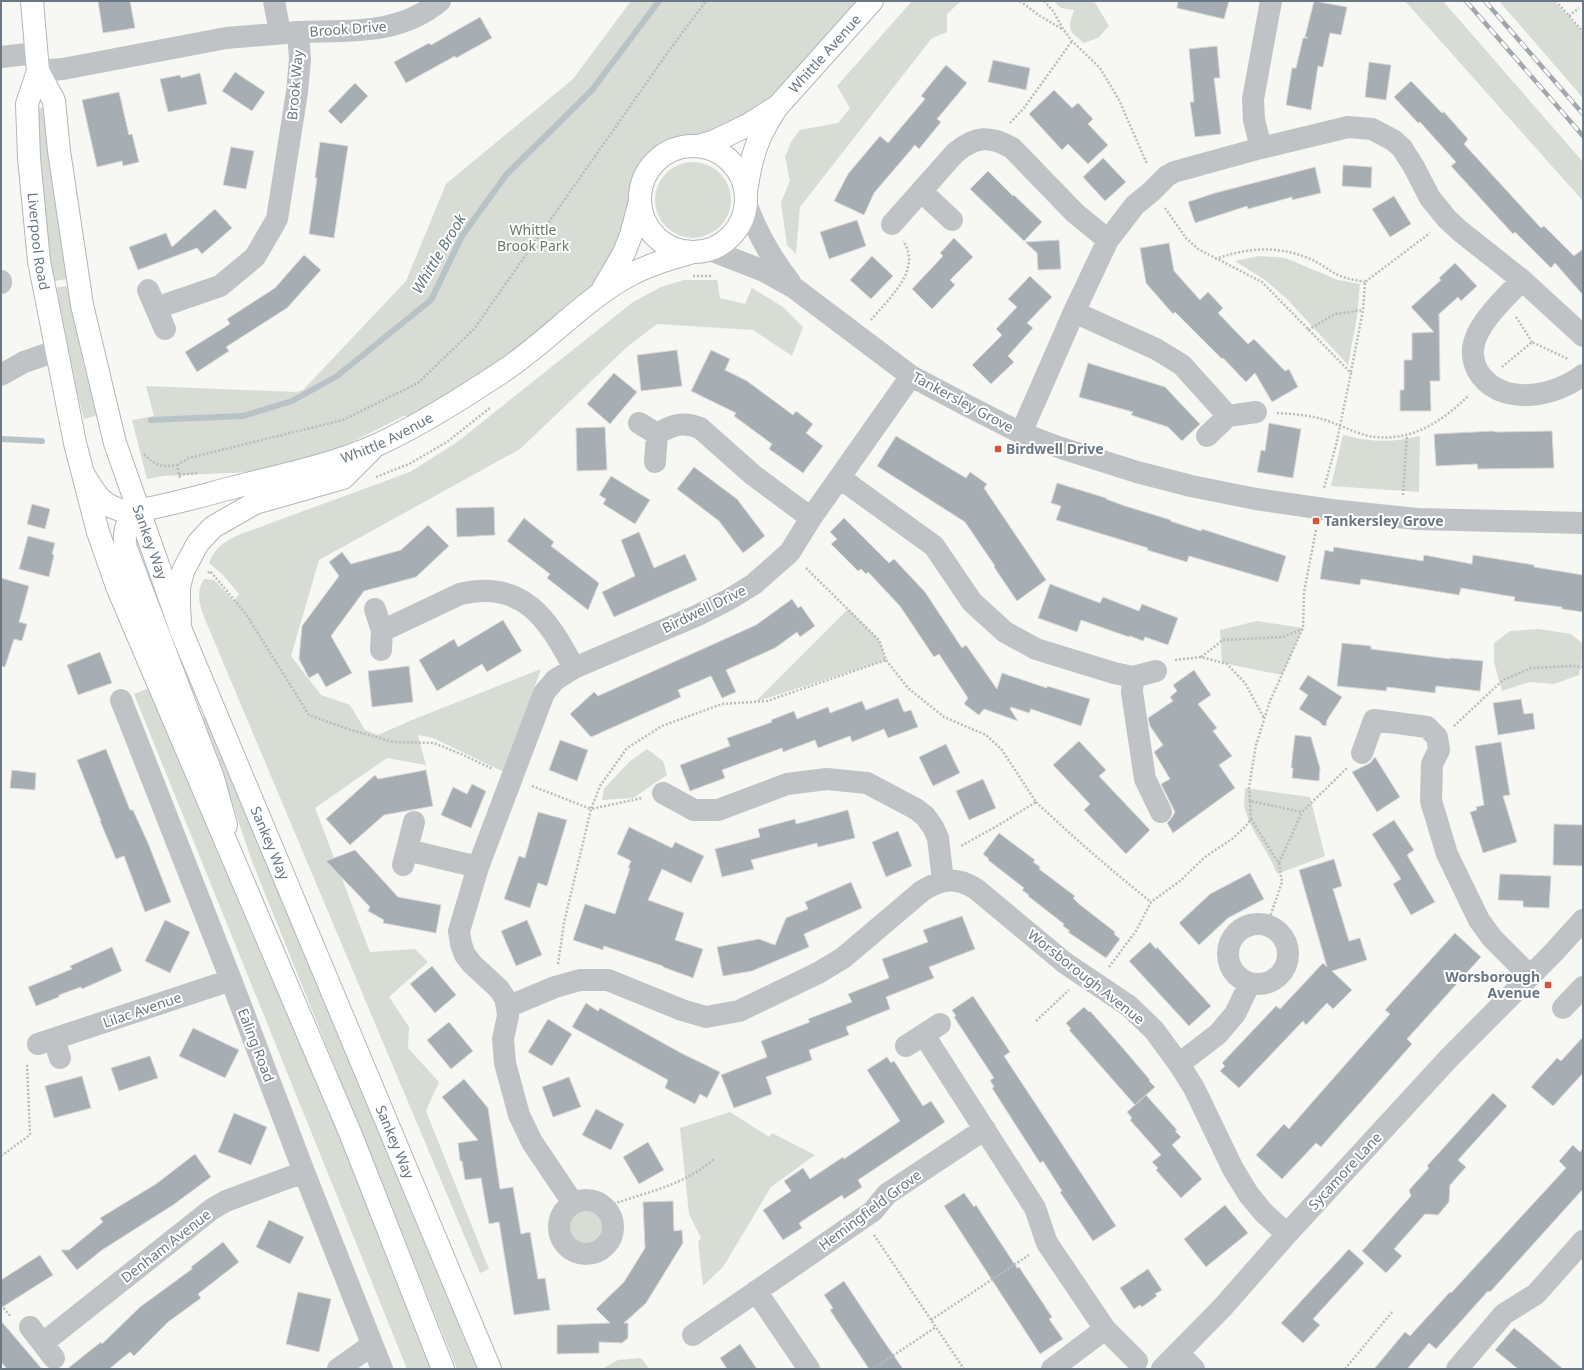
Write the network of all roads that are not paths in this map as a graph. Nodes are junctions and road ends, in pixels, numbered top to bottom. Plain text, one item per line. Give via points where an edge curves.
1 (32, 1) edge
2 (274, 1) edge
3 (440, 1) edge
4 (872, 1) edge
5 (1271, 1) edge
6 (289, 32) junction
7 (1, 57) edge
8 (37, 62) junction
9 (778, 106) junction
10 (699, 146) junction
11 (1261, 148) junction
12 (921, 191) junction
13 (746, 198) junction
14 (639, 205) junction
15 (952, 220) dead end
16 (892, 224) road end
17 (1108, 240) junction
18 (700, 252) junction
19 (1522, 280) junction
20 (794, 287) junction
21 (601, 294) junction
22 (82, 305) joint
23 (1074, 312) junction
24 (165, 329) dead end
25 (1583, 336) edge
26 (56, 351) junction
27 (1577, 368) edge
28 (1, 374) edge
29 (911, 376) junction
30 (1256, 412) road end
31 (1228, 416) junction
32 (639, 423) dead end
33 (1021, 433) junction
34 (658, 434) junction
35 (1207, 436) dead end
36 (376, 445) junction
37 (655, 462) dead end
38 (84, 475) junction
39 (840, 478) junction
40 (139, 511) junction
41 (811, 518) junction
42 (1583, 523) edge
43 (375, 609) dead end
44 (182, 633) junction
45 (574, 668) junction
46 (1156, 671) road end
47 (1133, 677) junction
48 (121, 700) dead end
49 (1362, 753) road end
50 (663, 793) road end
51 (1161, 812) dead end
52 (414, 822) dead end
53 (236, 866) junction
54 (478, 867) junction
55 (943, 881) junction
56 (1583, 920) edge
57 (1530, 976) junction
58 (231, 980) junction
59 (1250, 983) junction
60 (507, 1007) junction
61 (923, 1035) dead end
62 (51, 1047) road end
63 (1179, 1064) junction
64 (984, 1129) junction
65 (304, 1172) junction
66 (573, 1203) junction
67 (1287, 1234) junction
68 (1583, 1241) edge
69 (756, 1291) junction
70 (1106, 1329) junction
71 (693, 1335) dead end
72 (42, 1343) dead end
73 (372, 1345) junction
74 (1178, 1353) junction
75 (1137, 1361) dead end
76 (1466, 1366) edge
77 (338, 1369) edge
78 (382, 1369) edge
79 (443, 1369) edge
80 (490, 1369) edge
81 (808, 1369) edge
82 (1052, 1369) edge
83 (1162, 1369) edge
84 (1194, 1369) edge

1 - 8 main road, Liverpool Road
2 - 6 street
3 - 6 street, Brook Drive via 413,20 375,30
4 - 9 main road, Whittle Avenue
5 - 11 street via 1253,99 1254,120
6 - 8 street, Brook Way via 226,38 63,69
6 - 24 street, Brook Way via 300,59 277,219 255,257 220,286 152,299
7 - 8 street, Brook Way
8 - 22 main road, Liverpool Road via 54,101
8 - 26 main road, Liverpool Road via 27,104 29,158 40,262
9 - 10 main road, Whittle Avenue via 743,128
9 - 13 main road, Whittle Avenue via 754,152 749,168
10 - 13 main road via 716,151 730,161 741,175
10 - 14 main road via 686,146 660,156 643,178
11 - 17 street via 1192,166 1167,176 1135,205
11 - 19 street via 1348,127 1372,129 1402,148 1430,198 1448,219
12 - 15 street
12 - 16 street
12 - 17 street via 964,146 984,139 1002,142 1012,148 1075,213
13 - 18 main road via 743,219 735,232 724,243
13 - 20 street, Tankersley Grove via 754,224 768,251
14 - 18 main road via 643,220 651,233 662,243 675,250
14 - 21 main road, Whittle Avenue via 632,235 624,254
17 - 23 street
18 - 20 street, Tankersley Grove via 764,271
18 - 21 main road, Whittle Avenue via 645,268
19 - 25 street
19 - 27 street via 1490,316 1477,336 1473,349 1474,362 1479,373 1500,391 1532,395 1564,386
20 - 29 street, Tankersley Grove
21 - 36 main road, Whittle Avenue via 507,369 434,415
22 - 40 main road, Sankey Way via 114,437
23 - 31 street via 1156,349 1182,365
23 - 33 street
26 - 28 street via 24,362
26 - 38 main road
29 - 33 street, Tankersley Grove
29 - 39 street, Birdwell Drive
30 - 31 street
31 - 35 street
32 - 34 street
33 - 42 street, Tankersley Grove via 1137,472 1256,499 1417,519
34 - 37 street
34 - 41 street via 679,424 690,424 700,428 753,475
36 - 40 main road, Whittle Avenue via 346,457 286,474
36 - 44 main road via 343,478 255,503 230,516 205,534 183,571 179,587
38 - 40 main road, Whittle Avenue via 94,493 105,504 116,510
38 - 53 main road via 98,532 118,589
39 - 41 street, Birdwell Drive
39 - 47 street via 934,546 972,602 1005,632 1036,649
40 - 44 main road, Sankey Way
40 - 53 main road via 128,522 125,546 213,778
41 - 45 street, Birdwell Drive via 790,552 754,584 696,616
43 - 45 street via 382,640 460,594 488,590 503,592 523,602 541,616 552,629
44 - 80 main road, Sankey Way
45 - 54 street, Birdwell Drive via 556,680 544,693
46 - 47 street
47 - 51 street via 1132,692 1145,779
48 - 58 street, Ealing Road via 120,724
49 - 57 street via 1374,720 1427,727 1437,737 1439,750 1432,764 1432,801 1447,854 1479,920 1492,938
50 - 55 street via 694,810 718,810 787,784 827,779 867,783 925,816 938,838
52 - 54 street via 405,857
53 - 79 main road via 351,1135
54 - 60 street, Birdwell Drive via 459,931 461,944 472,964 505,998
55 - 60 street, Worsborough Avenue via 922,892 843,958 818,973 739,1011 706,1017 608,980 580,980 555,987
55 - 63 street, Worsborough Avenue via 966,882 1065,963 1129,1006 1154,1030
56 - 57 street, Sycamore Lane
57 - 67 street, Sycamore Lane via 1448,1059
58 - 62 street, Lilac Avenue
58 - 65 street, Ealing Road
59 - 59 street via 1260,984 1275,979 1285,968 1288,958 1284,938 1267,926 1258,924 1240,930 1234,937 1228,955 1234,973 1241,980
59 - 63 street via 1235,1014 1218,1034
60 - 66 street, Birdwell Drive via 508,1016 503,1039 506,1063 519,1115 532,1142
61 - 64 street
63 - 67 street, Worsborough Avenue via 1249,1195
64 - 69 street, Hemingfield Grove via 887,1194 874,1211
64 - 70 street via 1035,1208 1048,1243
65 - 72 street, Denham Avenue via 226,1201 212,1209
65 - 73 street, Ealing Road
66 - 66 street via 562,1215 559,1231 567,1246 582,1254 590,1254 605,1247 610,1240 614,1224 607,1208 591,1199
67 - 74 street, Sycamore Lane via 1222,1308
68 - 76 street via 1536,1294 1504,1314
69 - 71 street, Hemingfield Grove
69 - 81 street
70 - 75 street
70 - 82 street
73 - 77 street
73 - 78 street, Ealing Road
74 - 83 street, Sycamore Lane
74 - 84 street

